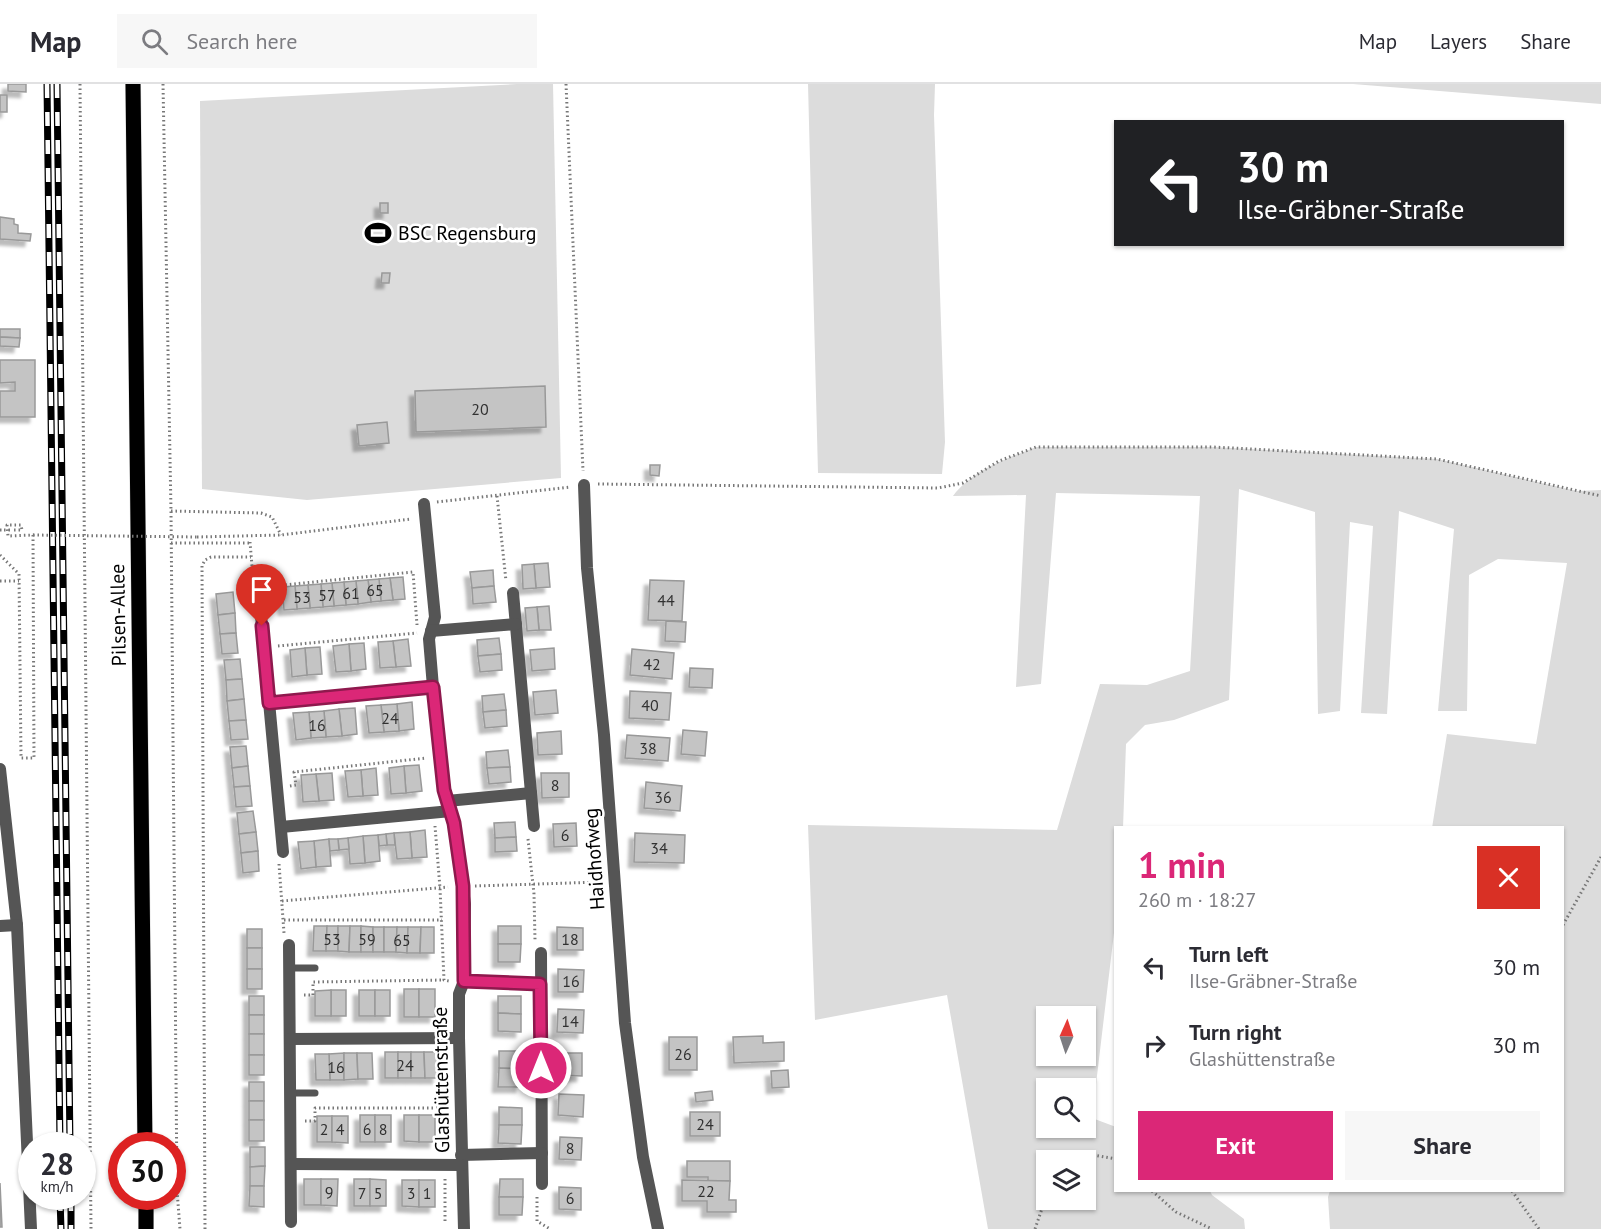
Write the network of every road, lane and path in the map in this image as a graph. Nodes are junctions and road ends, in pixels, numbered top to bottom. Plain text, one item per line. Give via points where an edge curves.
1 (80, 84) edge
2 (133, 84) edge
3 (163, 84) edge
4 (566, 84) edge
5 (584, 485) junction
6 (497, 496) junction
7 (1601, 496) edge
8 (424, 504) joint
9 (171, 511) junction
10 (425, 518) junction
11 (2, 530) edge
12 (33, 535) junction
13 (280, 535) junction
14 (249, 536) junction
15 (171, 543) junction
16 (250, 543) junction
17 (0, 555) edge
18 (251, 558) junction
19 (0, 581) edge
20 (20, 581) junction
21 (254, 588) junction
22 (513, 593) joint
23 (260, 604) joint
24 (516, 624) junction
25 (431, 631) junction
26 (418, 633) junction
27 (264, 647) junction
28 (433, 687) junction
29 (269, 703) junction
30 (440, 756) junction
31 (0, 769) edge
32 (296, 785) dead end
33 (531, 793) junction
34 (449, 806) junction
35 (434, 813) junction
36 (534, 826) joint
37 (281, 827) junction
38 (283, 852) joint
39 (1601, 857) edge
40 (614, 882) junction
41 (532, 884) junction
42 (463, 886) junction
43 (440, 888) junction
44 (282, 901) junction
45 (284, 920) junction
46 (442, 920) junction
47 (1564, 923) edge
48 (16, 925) junction
49 (0, 926) edge
50 (290, 945) joint
51 (541, 953) joint
52 (290, 968) junction
53 (315, 968) dead end
54 (444, 980) junction
55 (464, 981) junction
56 (540, 984) junction
57 (290, 994) junction
58 (459, 1038) junction
59 (290, 1039) junction
60 (291, 1093) junction
61 (315, 1093) dead end
62 (460, 1108) junction
63 (291, 1121) junction
64 (145, 1132) edge
65 (542, 1153) junction
66 (1096, 1156) edge
67 (1114, 1159) edge
68 (462, 1160) junction
69 (291, 1164) junction
70 (445, 1165) junction
71 (542, 1184) joint
72 (1153, 1192) edge
73 (1513, 1192) edge
74 (146, 1210) edge
75 (1042, 1210) edge
76 (291, 1222) dead end
77 (445, 1224) dead end
78 (31, 1229) edge
79 (91, 1229) edge
80 (146, 1229) edge
81 (180, 1229) edge
82 (205, 1229) edge
83 (464, 1229) edge
84 (550, 1229) edge
85 (658, 1229) edge
86 (1035, 1229) edge
87 (1212, 1229) edge
88 (1539, 1229) edge

1 - 79 path
2 - 64 main road, Pilsen-Allee
3 - 9 path
4 - 5 path
5 - 6 path
5 - 7 path via 938,488 963,483 999,461 1036,447 1213,447 1437,459
5 - 40 street, Haidhofweg via 587,567
6 - 8 path
6 - 22 path via 507,594
8 - 10 street, Glashüttenstraße
9 - 13 path via 261,513 272,517
9 - 15 path
10 - 13 path
10 - 25 street, Glashüttenstraße via 435,617
11 - 12 path, bridge via 13,530 22,530 21,525 8,525 8,536
12 - 14 path, bridge
12 - 20 path via 34,758 21,758
13 - 14 path
14 - 16 path
15 - 16 path
15 - 81 path
16 - 18 path
17 - 20 path via 20,574
18 - 21 path
18 - 82 path via 211,557 202,566
19 - 20 path
21 - 23 path via 255,605
21 - 26 path via 413,572
22 - 24 street
23 - 27 street
24 - 25 street
24 - 33 street
25 - 26 path
25 - 28 street, Glashüttenstraße
26 - 27 path
27 - 29 street
28 - 29 street
28 - 30 street, Glashüttenstraße
29 - 37 street
30 - 32 path via 294,772
30 - 34 street, Glashüttenstraße
31 - 48 street
33 - 34 street
33 - 36 street
34 - 35 street
34 - 42 street, Glashüttenstraße
35 - 37 street
35 - 43 path
36 - 41 path via 527,827
37 - 38 street
38 - 44 path via 279,858
39 - 47 path
40 - 41 path
40 - 85 street, Haidhofweg via 625,1023 643,1157
41 - 42 path
41 - 51 path via 536,953
42 - 43 path
42 - 55 street, Glashüttenstraße
43 - 44 path
43 - 46 path
44 - 45 path
45 - 46 path
45 - 50 path via 285,938
46 - 54 path
48 - 49 street
48 - 78 street
50 - 52 street
51 - 56 street
52 - 53 lane
52 - 57 street
54 - 55 path
54 - 57 path via 313,982 313,995
55 - 56 street
55 - 58 street, Glashüttenstraße via 459,994
56 - 65 street
57 - 59 street
58 - 59 street
58 - 62 street, Glashüttenstraße
59 - 60 street
60 - 61 lane
60 - 63 street
62 - 63 path via 315,1108 315,1121
62 - 68 street, Glashüttenstraße
63 - 69 street
65 - 68 street
65 - 71 street
66 - 67 path
68 - 70 street
68 - 83 street, Glashüttenstraße
69 - 70 street
69 - 76 street
70 - 77 path
71 - 84 path via 537,1190 537,1221
72 - 87 path via 1176,1212
73 - 88 path
74 - 80 main road
75 - 86 path

